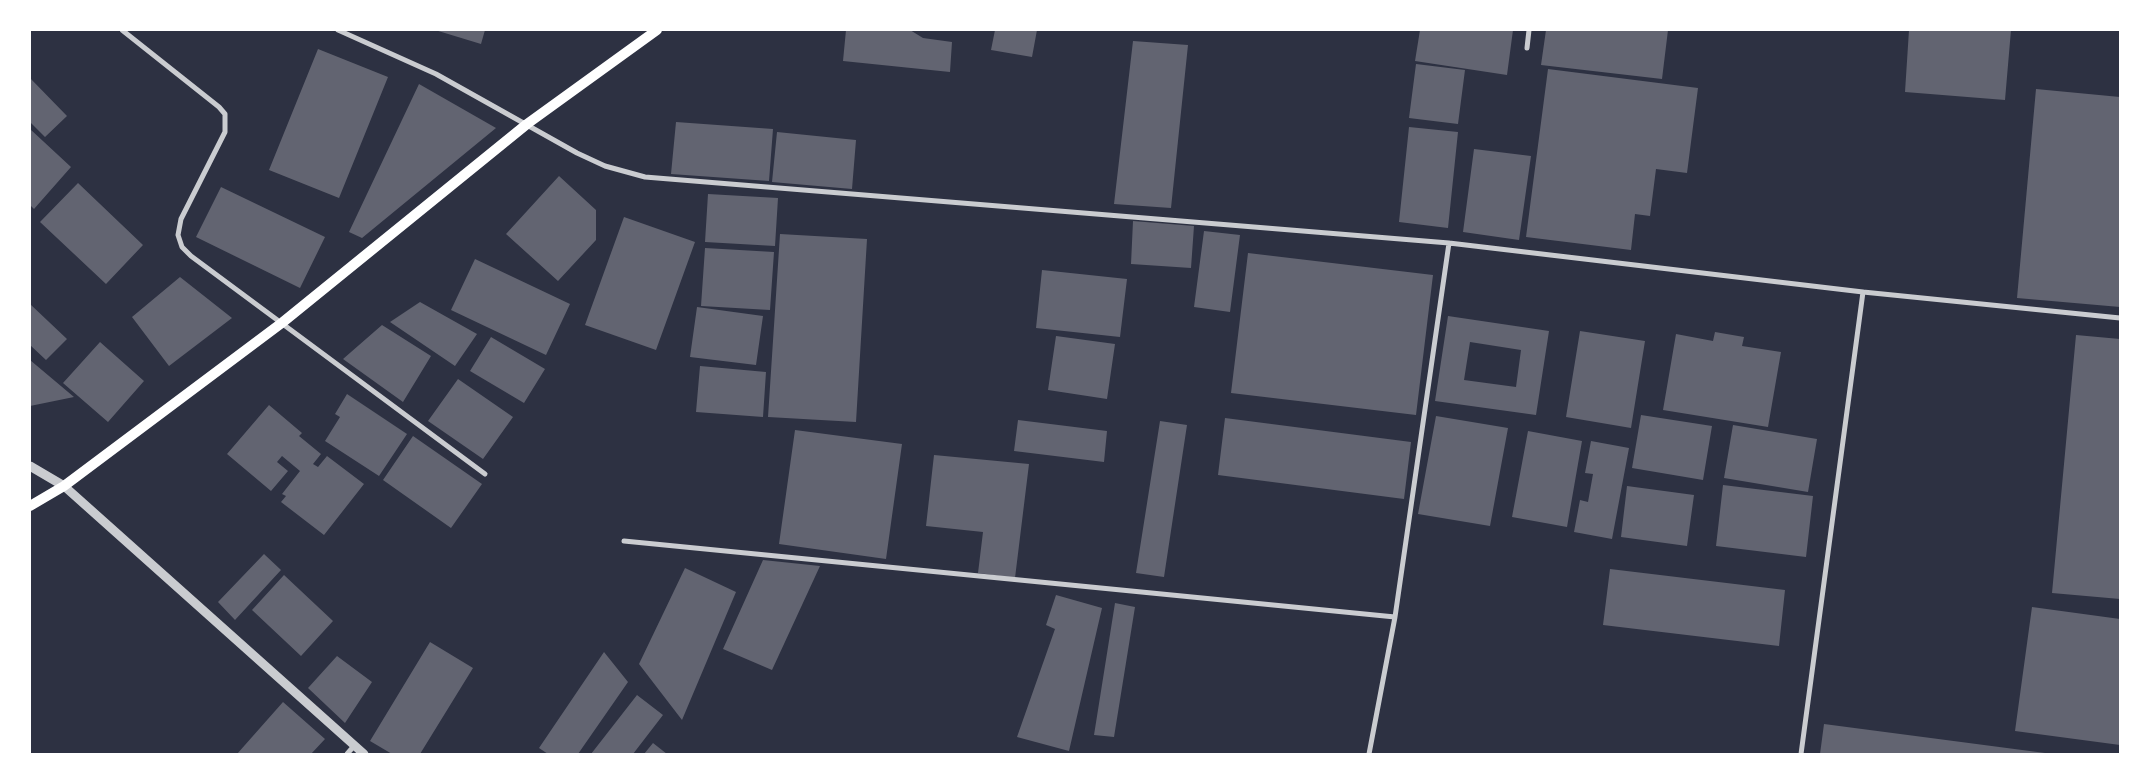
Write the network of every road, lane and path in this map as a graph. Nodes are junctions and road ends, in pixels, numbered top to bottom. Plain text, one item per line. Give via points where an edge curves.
1 (122, 30) edge
2 (338, 30) edge
3 (657, 30) edge
4 (1529, 30) edge
5 (1527, 48) dead end
6 (527, 124) junction
7 (1449, 243) junction
8 (1863, 292) junction
9 (2120, 318) edge
10 (283, 322) junction
11 (30, 466) edge
12 (485, 474) dead end
13 (64, 486) junction
14 (30, 506) edge
15 (624, 541) dead end
16 (1395, 617) junction
17 (354, 746) junction
18 (347, 754) edge
19 (364, 754) edge
20 (1369, 754) edge
21 (1801, 754) edge

1 - 10 street via 225,114 225,132 181,219 178,235 182,247
2 - 6 street via 436,74
3 - 6 main road
4 - 5 street
6 - 7 street via 605,166 645,177
6 - 10 main road
7 - 8 street
7 - 16 street
8 - 9 street
8 - 21 street
10 - 12 street
10 - 13 main road
11 - 13 street
13 - 14 main road
13 - 17 street
15 - 16 street
16 - 20 street
17 - 18 street
17 - 19 street

